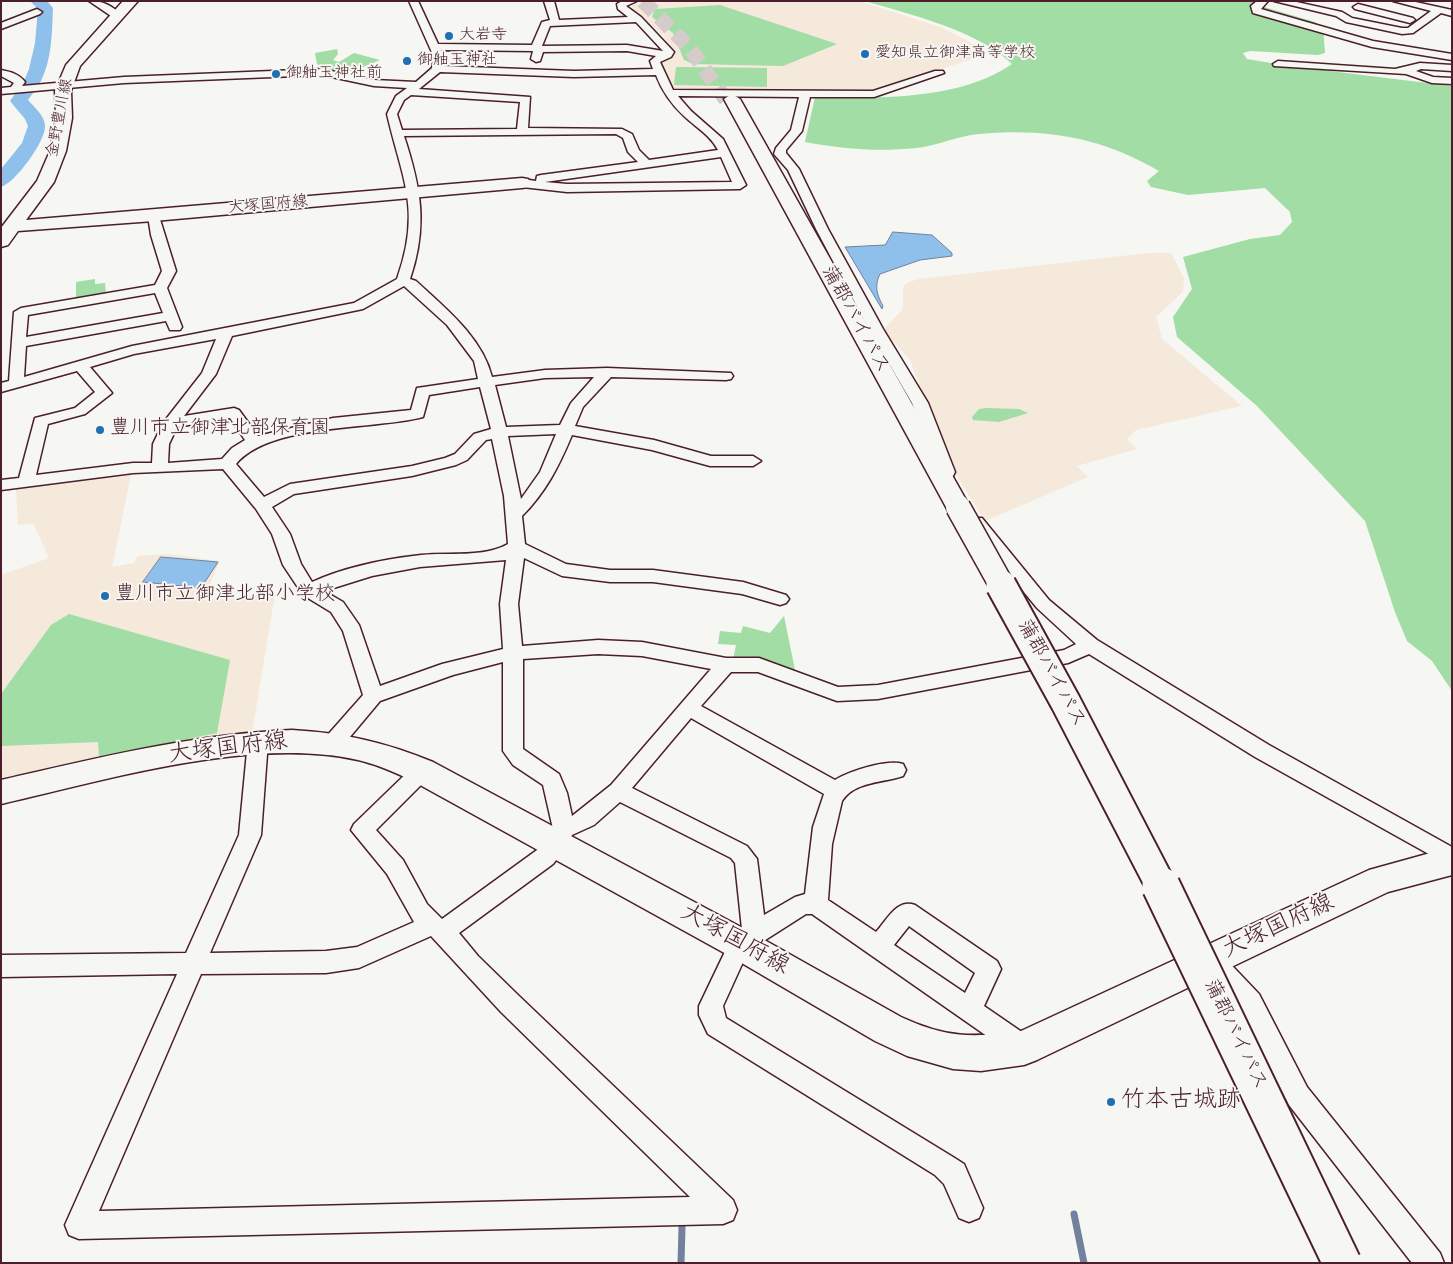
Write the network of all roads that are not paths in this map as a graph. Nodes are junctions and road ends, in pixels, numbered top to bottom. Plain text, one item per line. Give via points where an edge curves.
1 (93, 1) edge
2 (131, 1) edge
3 (413, 1) edge
4 (550, 1) edge
5 (633, 1) edge
6 (1264, 1) edge
7 (1278, 1) edge
8 (1397, 1) edge
9 (1358, 4) edge
10 (1438, 11) junction
11 (37, 12) dead end
12 (1339, 14) junction
13 (1452, 14) edge
14 (117, 16) junction
15 (638, 19) junction
16 (551, 23) junction
17 (1421, 23) junction
18 (1, 26) edge
19 (436, 47) junction
20 (538, 49) junction
21 (667, 55) junction
22 (1452, 57) edge
23 (1278, 64) dead end
24 (1452, 68) edge
25 (437, 69) junction
26 (1407, 71) junction
27 (659, 72) junction
28 (1, 73) edge
29 (939, 73) dead end
30 (1452, 81) edge
31 (527, 85) junction
32 (57, 86) junction
33 (415, 88) junction
34 (17, 90) junction
35 (1, 91) edge
36 (670, 93) junction
37 (805, 95) junction
38 (729, 100) tunnel mouth
39 (522, 131) junction
40 (396, 133) junction
41 (723, 153) junction
42 (645, 164) junction
43 (522, 183) junction
44 (414, 193) junction
45 (154, 216) junction
46 (14, 226) junction
47 (1, 241) edge
48 (403, 280) junction
49 (160, 288) junction
50 (171, 316) junction
51 (226, 334) junction
52 (180, 342) junction
53 (19, 343) junction
54 (81, 366) junction
55 (607, 372) junction
56 (726, 376) dead end
57 (485, 383) junction
58 (16, 384) junction
59 (1, 388) edge
60 (172, 423) junction
61 (565, 429) junction
62 (499, 432) junction
63 (254, 442) junction
64 (753, 461) dead end
65 (227, 464) junction
66 (160, 468) junction
67 (27, 480) junction
68 (1, 485) edge
69 (262, 505) junction
70 (954, 507) junction
71 (514, 516) junction
72 (517, 547) junction
73 (309, 592) junction
74 (780, 599) dead end
75 (1090, 645) junction
76 (513, 653) junction
77 (726, 666) junction
78 (373, 696) junction
79 (689, 708) junction
80 (258, 741) junction
81 (332, 744) junction
82 (896, 770) dead end
83 (422, 771) junction
84 (618, 791) junction
85 (837, 791) junction
86 (1, 792) edge
87 (560, 837) junction
88 (1452, 859) edge
89 (816, 904) junction
90 (438, 928) junction
91 (747, 938) junction
92 (879, 946) junction
93 (1212, 960) junction
94 (194, 962) junction
95 (1, 966) edge
96 (970, 1010) junction
97 (1024, 1048) junction
98 (969, 1208) dead end
99 (1329, 1263) edge
100 (1342, 1263) edge
101 (1430, 1263) edge

1 - 14 street
2 - 14 main road, 金野豊川線
3 - 19 street
4 - 16 street via 555,20
5 - 15 street via 621,7
6 - 22 street via 1256,6 1256,11 1276,18 1372,44
7 - 12 street
8 - 10 street
9 - 12 street
9 - 17 street
10 - 13 street
10 - 17 street
11 - 18 street
12 - 17 street via 1349,20 1402,31 1410,31
14 - 32 main road, 金野豊川線
15 - 16 street
15 - 21 street via 669,52
16 - 20 street via 545,24
19 - 20 street
19 - 25 street via 439,57
20 - 21 street via 628,48
20 - 31 street
21 - 27 street via 655,61
23 - 26 street
24 - 26 street via 1420,66
25 - 31 street
25 - 33 street
26 - 30 street via 1432,80
27 - 31 street
27 - 36 street
28 - 34 street via 20,82
29 - 37 street via 874,94 811,92
31 - 33 street
31 - 39 street
32 - 33 street via 322,72
32 - 34 street
32 - 46 main road, 金野豊川線 via 64,118 58,151 45,182
33 - 40 street via 400,98 393,109
34 - 35 street
36 - 37 street
36 - 41 street via 719,141
37 - 75 street via 796,131 780,154 793,169 822,230 920,403 947,472 977,524 1043,604
38 - 70 main road, 蒲郡バイパス
39 - 40 street
39 - 42 street via 618,131 628,136 634,152
40 - 44 street via 406,157
41 - 42 street
41 - 43 street via 740,185 567,188
42 - 43 street
43 - 44 main road, 大塚国府線
44 - 45 main road, 大塚国府線
44 - 48 street via 414,238
45 - 46 main road, 大塚国府線
45 - 49 street via 169,270
46 - 47 main road, 金野豊川線
48 - 51 street via 358,306
48 - 57 street via 412,284 465,336 481,361
49 - 50 street
49 - 53 street via 21,312
50 - 52 street
50 - 53 street
51 - 52 street
51 - 60 street via 209,374
52 - 54 street via 132,350
53 - 58 street
54 - 58 street
54 - 67 street via 104,393 80,411 41,421
55 - 56 street
55 - 57 street via 545,374
55 - 61 street via 576,406
57 - 62 street
57 - 63 street via 422,391 418,414 333,423
58 - 59 street
60 - 63 street via 234,413
60 - 66 street via 161,444
61 - 62 street
61 - 64 street via 654,445 710,461
61 - 71 street via 548,472
62 - 69 street via 480,437 461,457 450,462 412,471 290,489
62 - 71 street
63 - 65 street via 238,451
65 - 66 street
65 - 69 street
66 - 67 street via 132,468
67 - 68 street
69 - 73 street
70 - 99 main road, 蒲郡バイパス via 1128,840
70 - 100 main road, 蒲郡バイパス, bridge via 1066,703 1181,925
71 - 72 street
72 - 73 street via 500,556 420,561 372,570 331,580
72 - 74 street via 562,570 610,576 654,576 742,588
72 - 76 street via 509,604
73 - 78 street via 337,607 352,630
75 - 77 street via 1068,656 878,692 837,694 759,665
75 - 88 street via 1262,751
76 - 77 street via 598,647 642,649
76 - 78 street via 448,669
76 - 87 street via 513,751 553,783
77 - 79 street
78 - 81 street
79 - 84 street
79 - 85 street
80 - 81 main road, 大塚国府線
80 - 86 main road, 大塚国府線 via 182,753
80 - 94 street via 250,834
81 - 83 main road, 大塚国府線 via 379,753
82 - 85 street via 853,780
83 - 87 main road, 大塚国府線
83 - 90 street via 362,830 395,867 419,911
84 - 87 street
84 - 91 street via 746,858
85 - 89 street via 822,837
87 - 90 street via 544,857
87 - 91 main road, 大塚国府線
88 - 93 main road, 大塚国府線 via 1381,880
89 - 91 street via 803,904
89 - 92 street
90 - 94 street via 359,957 326,962
90 - 94 street via 510,1004 723,1210 79,1225
91 - 97 main road, 大塚国府線 via 888,1030 920,1044 953,1052 981,1054
91 - 98 street via 711,1006 711,1015 717,1026 944,1166 954,1174
92 - 96 street
92 - 96 street via 907,912 989,969
93 - 97 main road, 大塚国府線
93 - 101 street via 1250,1002 1298,1096
94 - 95 street
96 - 97 street

